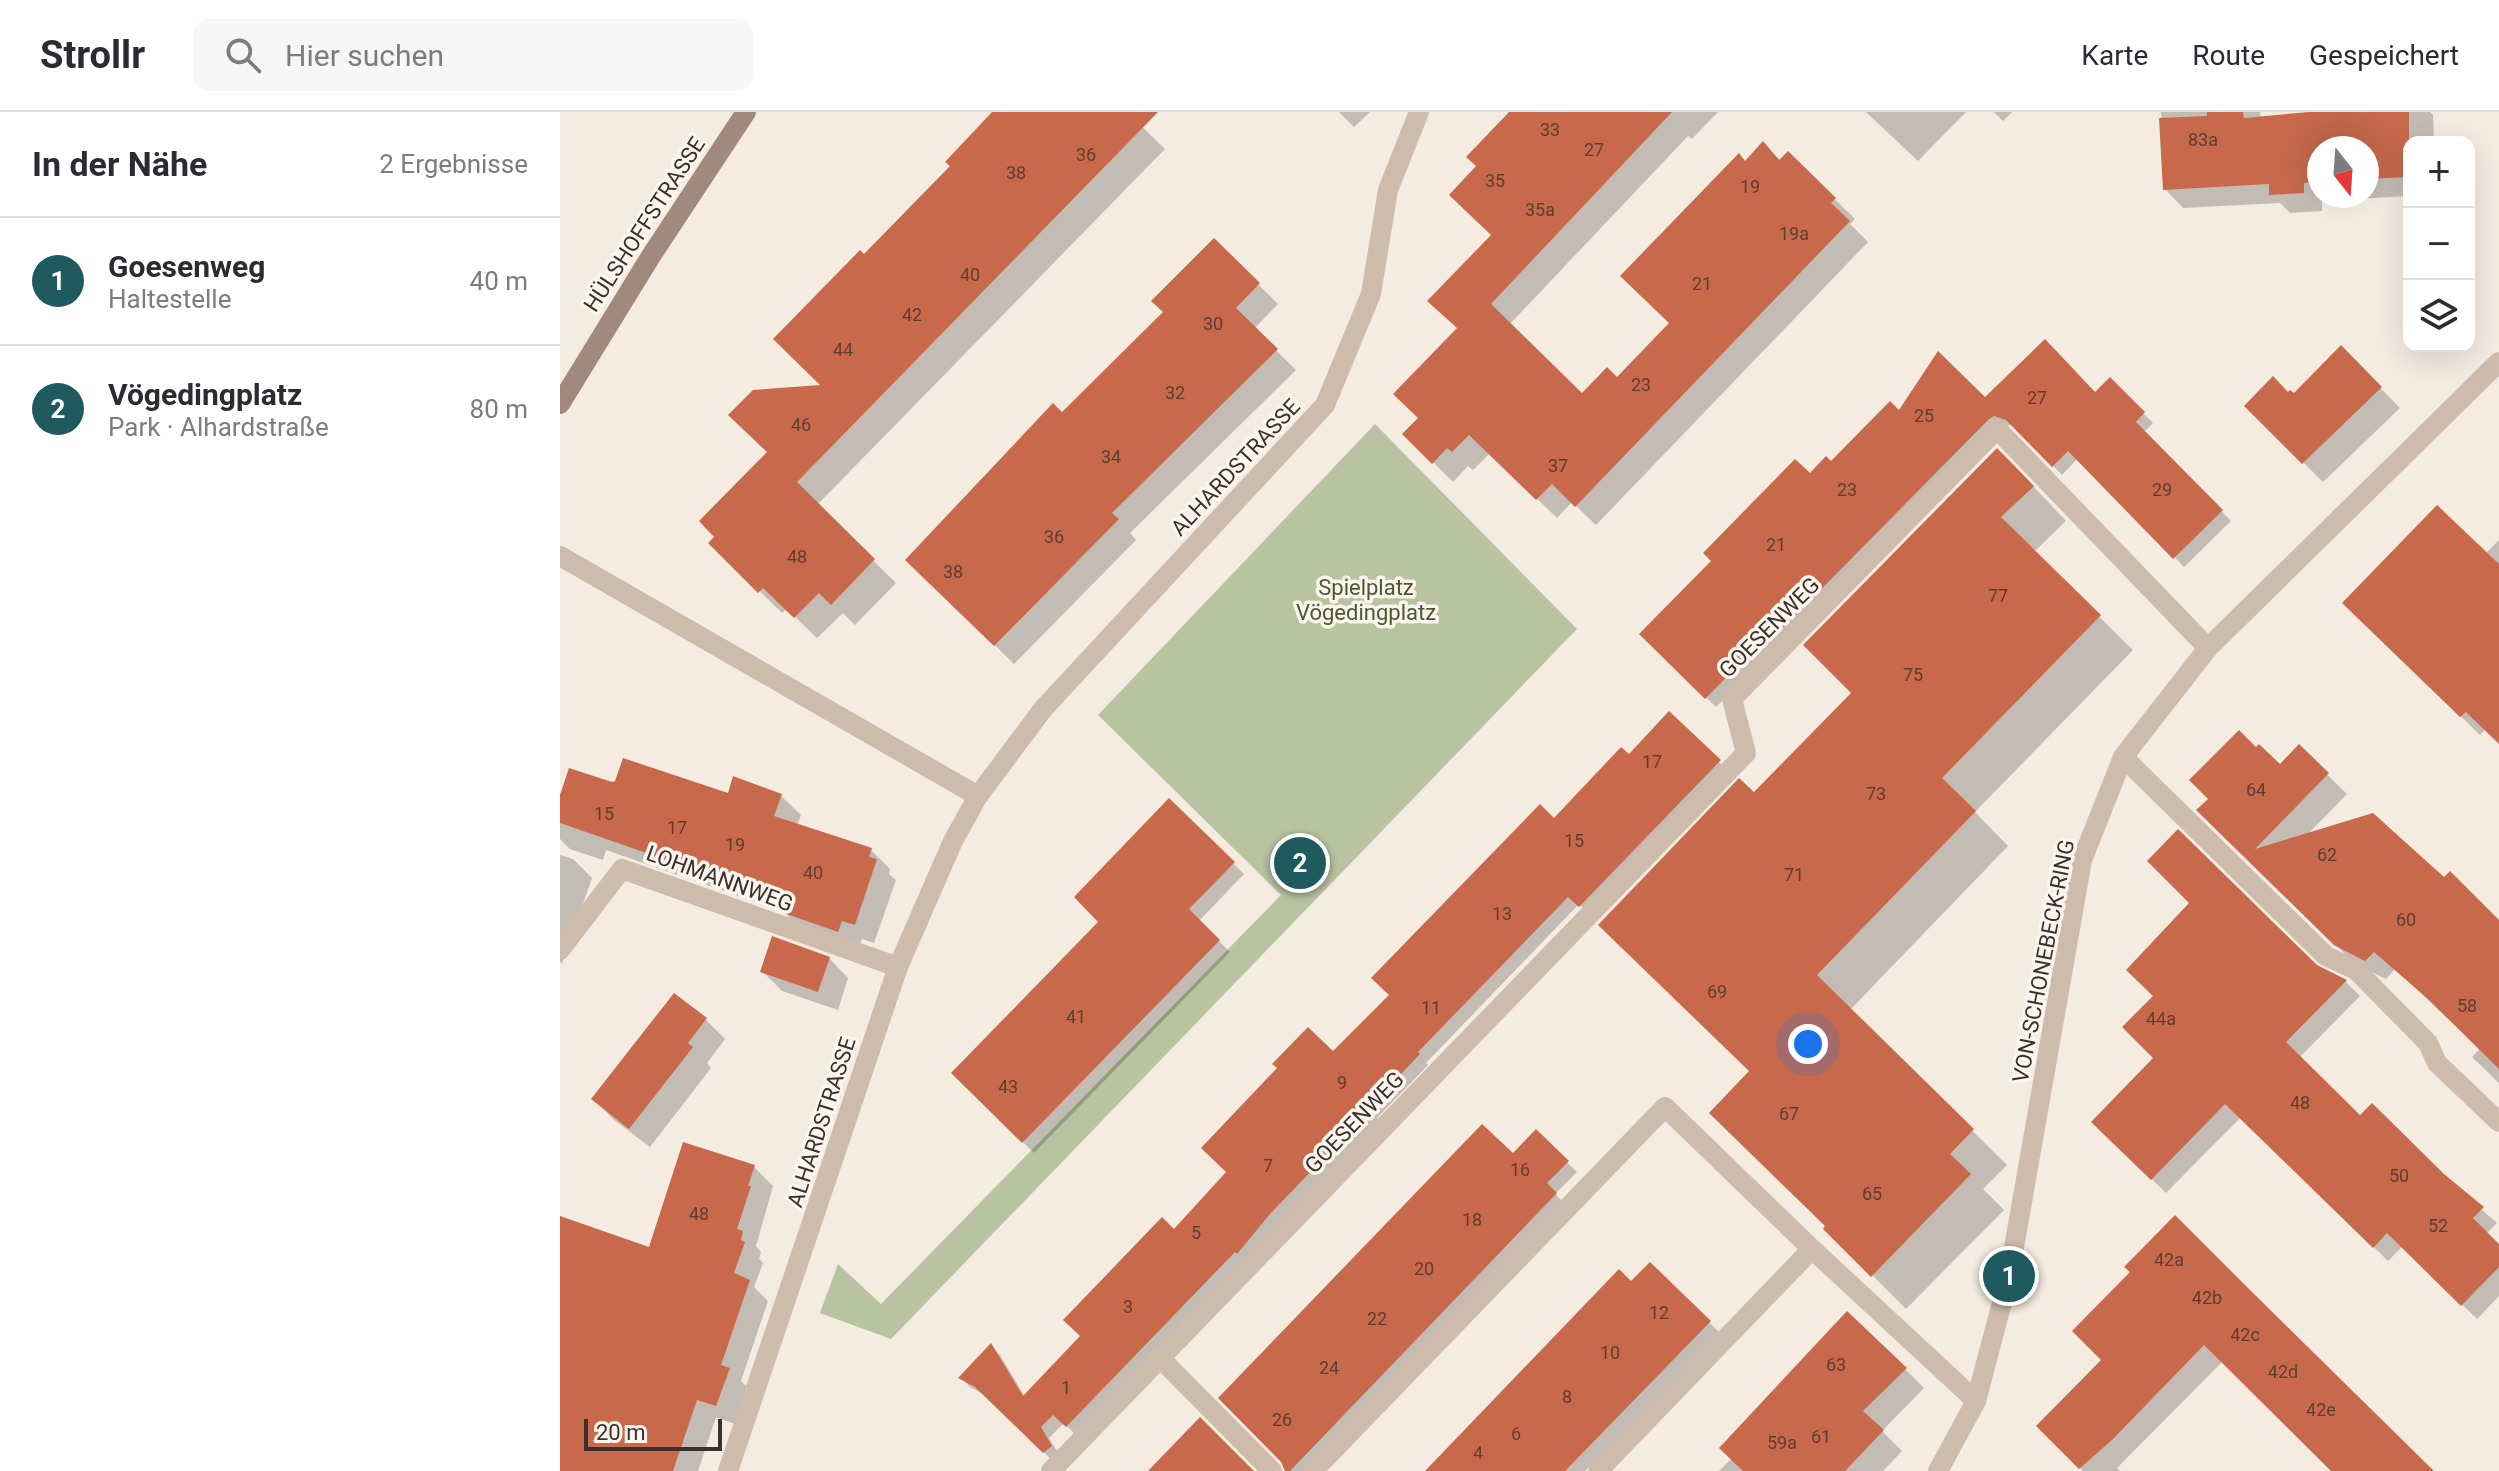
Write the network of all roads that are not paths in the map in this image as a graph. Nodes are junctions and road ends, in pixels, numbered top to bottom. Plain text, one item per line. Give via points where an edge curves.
1 (746, 112) edge
2 (1419, 112) edge
3 (2499, 362) edge
4 (560, 404) edge
5 (560, 556) edge
6 (2208, 648) junction
7 (2123, 757) junction
8 (978, 796) junction
9 (560, 950) edge
10 (898, 967) junction
11 (2499, 1122) edge
12 (1812, 1249) junction
13 (1159, 1357) junction
14 (1976, 1401) junction
15 (728, 1471) edge
16 (1051, 1471) edge
17 (1272, 1471) edge
18 (1313, 1471) edge
19 (1598, 1471) edge
20 (1938, 1471) edge

1 - 4 main road, HÜLSHOFFSTRASSE
2 - 8 street, ALHARDSTRASSE via 1388,190 1371,294 1325,405 1043,709
3 - 6 street, VON-SCHONEBECK-RING
5 - 8 street
6 - 7 street, VON-SCHONEBECK-RING
6 - 13 street, GOESENWEG via 1997,429 1732,699 1746,753
7 - 11 street via 2326,956 2356,970 2428,1043 2437,1063
7 - 14 street, VON-SCHONEBECK-RING via 2082,860 2009,1276
8 - 10 street, ALHARDSTRASSE
9 - 10 street, LOHMANNWEG via 622,869
10 - 15 street, ALHARDSTRASSE
12 - 14 street
12 - 18 street via 1665,1107
12 - 19 street
13 - 16 street, GOESENWEG
13 - 17 street
14 - 20 street, VON-SCHONEBECK-RING

